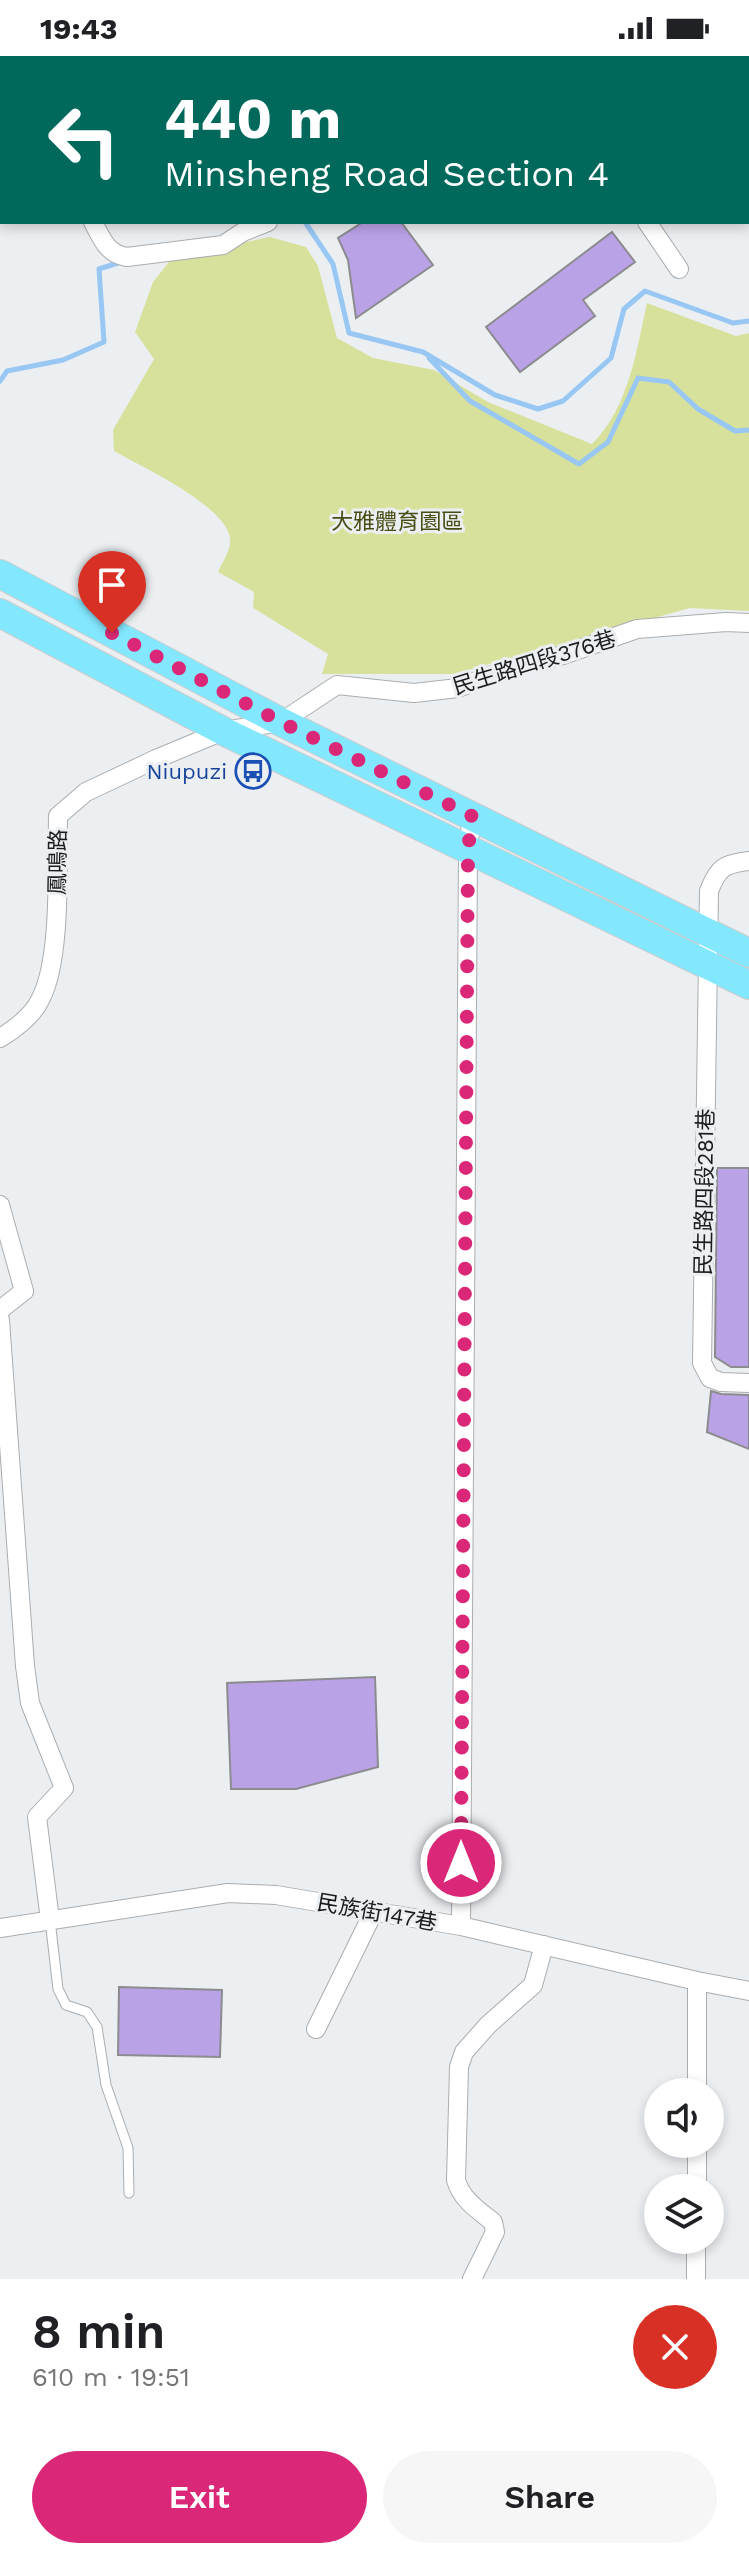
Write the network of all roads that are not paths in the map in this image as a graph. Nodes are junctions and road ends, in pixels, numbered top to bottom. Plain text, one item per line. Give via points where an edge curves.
1 (94, 224) edge
2 (263, 224) edge
3 (648, 224) edge
4 (679, 269) dead end
5 (0, 574) edge
6 (0, 613) edge
7 (749, 623) edge
8 (281, 722) junction
9 (223, 731) junction
10 (472, 816) junction
11 (468, 850) junction
12 (749, 861) edge
13 (709, 933) junction
14 (749, 953) edge
15 (707, 964) junction
16 (749, 985) edge
17 (0, 1038) edge
18 (0, 1205) edge
19 (0, 1310) edge
20 (0, 1320) edge
21 (749, 1383) edge
22 (374, 1911) junction
23 (50, 1920) junction
24 (461, 1926) junction
25 (0, 1928) edge
26 (544, 1945) junction
27 (697, 1981) junction
28 (749, 1991) edge
29 (316, 2029) dead end
30 (697, 2078) edge
31 (129, 2193) dead end
32 (696, 2254) edge
33 (472, 2279) edge
34 (696, 2279) edge

1 - 2 street via 106,246 127,257 223,245
3 - 4 street
5 - 8 main road
6 - 9 main road
7 - 8 street, 民生路四段376巷 via 637,629 458,688 414,693 337,685
8 - 9 street, 鳳鳴路
8 - 10 main road
9 - 11 main road
9 - 17 street, 鳳鳴路 via 86,792 58,816 51,966 40,1001
10 - 11 street
10 - 13 main road
11 - 15 main road
11 - 24 street
12 - 13 street via 717,872 709,891
13 - 14 main road
13 - 15 street
15 - 16 main road
15 - 21 street, 民生路四段281巷 via 702,1363 710,1378
18 - 19 street via 24,1291
20 - 23 street via 30,1703 64,1788 37,1817
22 - 23 street, 民族街147巷 via 228,1893
22 - 24 street, 民族街147巷
22 - 29 street
23 - 25 street, 民族街147巷
23 - 31 lane via 58,1989 66,2005 87,2012 97,2027 106,2085 128,2148
24 - 26 street, 民族街147巷
26 - 27 street, 民族街147巷
26 - 33 street via 533,1985 488,2025 464,2052 459,2067 456,2180 471,2205 493,2222 495,2232
27 - 28 street, 民族街147巷
27 - 30 street
32 - 34 street

